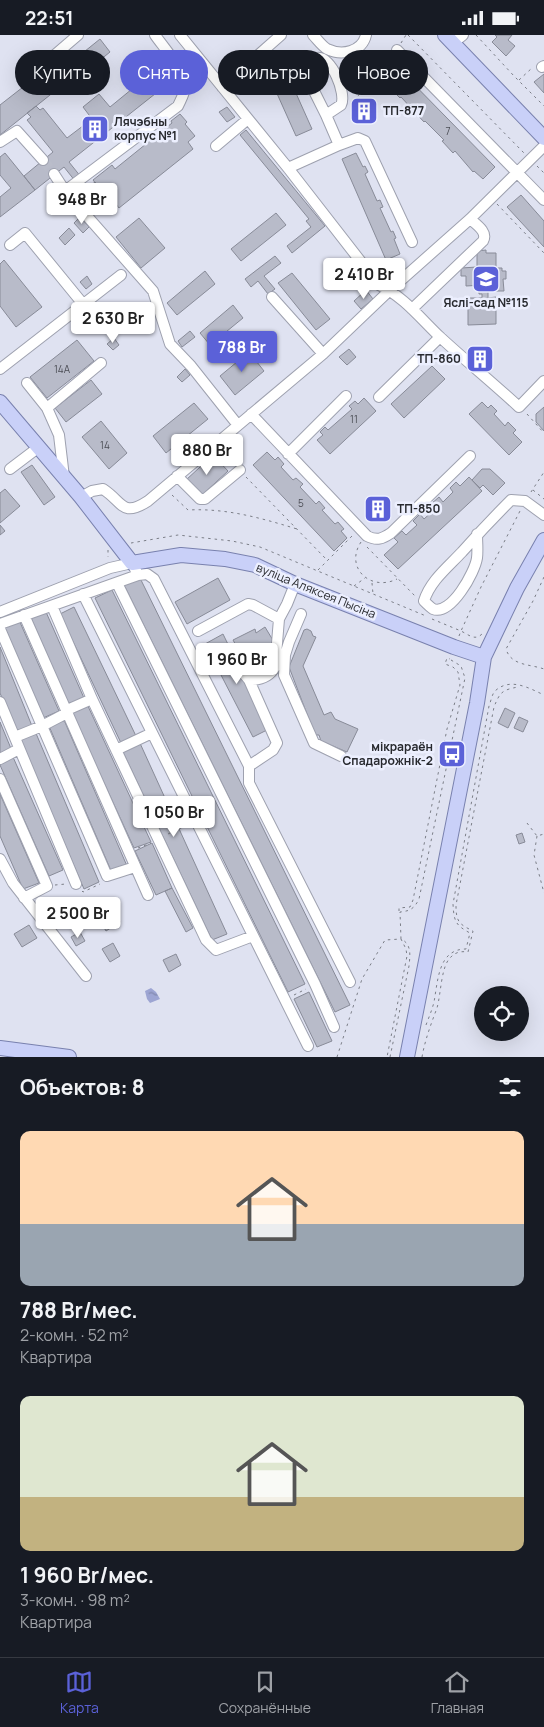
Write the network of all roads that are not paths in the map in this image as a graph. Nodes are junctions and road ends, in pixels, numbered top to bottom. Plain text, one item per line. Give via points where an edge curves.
1 (78, 35) edge
2 (155, 35) edge
3 (180, 35) edge
4 (281, 35) edge
5 (313, 35) edge
6 (366, 35) edge
7 (454, 38) edge
8 (60, 50) edge
9 (264, 50) edge
10 (428, 81) edge
11 (218, 82) edge
12 (228, 95) edge
13 (326, 115) junction
14 (248, 119) junction
15 (544, 138) edge
16 (0, 142) edge
17 (339, 145) junction
18 (216, 146) dead end
19 (544, 146) edge
20 (43, 160) tunnel mouth
21 (288, 168) junction
22 (518, 172) junction
23 (54, 174) tunnel mouth
24 (65, 191) junction
25 (544, 200) edge
26 (470, 219) junction
27 (412, 242) dead end
28 (10, 245) dead end
29 (121, 275) dead end
30 (390, 290) junction
31 (272, 297) dead end
32 (84, 304) junction
33 (412, 309) junction
34 (440, 337) junction
35 (322, 354) junction
36 (101, 363) dead end
37 (0, 369) edge
38 (544, 381) edge
39 (27, 383) dead end
40 (346, 396) dead end
41 (379, 397) dead end
42 (0, 402) edge
43 (47, 407) junction
44 (251, 414) junction
45 (237, 424) junction
46 (39, 447) junction
47 (288, 454) junction
48 (470, 456) dead end
49 (10, 469) dead end
50 (240, 470) road end
51 (177, 476) junction
52 (64, 477) junction
53 (81, 497) junction
54 (544, 515) edge
55 (478, 534) junction
56 (544, 540) edge
57 (135, 569) junction
58 (117, 583) junction
59 (295, 584) junction
60 (84, 595) junction
61 (52, 606) junction
62 (0, 612) edge
63 (301, 614) dead end
64 (24, 615) junction
65 (279, 619) junction
66 (0, 624) edge
67 (0, 629) edge
68 (198, 631) dead end
69 (234, 649) dead end
70 (484, 657) junction
71 (249, 679) junction
72 (92, 699) junction
73 (0, 702) edge
74 (66, 713) junction
75 (42, 726) junction
76 (152, 733) junction
77 (15, 737) junction
78 (19, 749) junction
79 (116, 750) junction
80 (341, 756) dead end
81 (0, 759) edge
82 (249, 765) junction
83 (0, 779) edge
84 (0, 859) edge
85 (135, 867) junction
86 (76, 884) dead end
87 (148, 895) dead end
88 (24, 897) junction
89 (253, 936) junction
90 (86, 976) dead end
91 (350, 982) dead end
92 (334, 1027) dead end
93 (308, 1046) dead end
94 (0, 1048) edge
95 (69, 1057) edge
96 (407, 1057) edge

1 - 8 street
2 - 24 street via 182,77 185,87 178,106
3 - 11 street
4 - 9 street
5 - 6 street via 326,49 346,52 360,47
7 - 15 main road
10 - 22 street
12 - 14 street
13 - 13 street via 305,73 304,66 317,58 326,61 341,88 341,105
13 - 17 street
14 - 18 street
14 - 21 street
16 - 20 street via 17,131
17 - 21 street
17 - 27 street via 358,138 365,141
19 - 22 street
21 - 30 street via 379,285
22 - 25 street
22 - 26 street
23 - 24 street
24 - 45 street via 152,291 170,344
26 - 30 street
26 - 33 street via 484,233 483,241
28 - 32 street via 25,233
29 - 32 street
30 - 33 street
30 - 35 street
31 - 35 street
32 - 37 street
33 - 34 street
34 - 38 street via 519,407
34 - 41 street
35 - 44 street
36 - 43 street
39 - 43 street
40 - 47 street
42 - 46 main road
43 - 52 street via 59,435
44 - 45 street
44 - 47 street
45 - 51 street
46 - 49 street
46 - 52 main road
47 - 48 street via 357,532 375,540 391,533
50 - 51 street via 206,499 200,499
51 - 53 street via 137,508 129,509 118,503 104,489
52 - 53 main road
53 - 57 main road
54 - 55 street via 525,501 511,500
55 - 55 street via 427,591 424,601 433,609 449,604 471,577 477,559
56 - 70 main road
57 - 58 street
57 - 59 main road, вуліца Аляксея Пысіна via 181,555 225,559 255,565
57 - 62 street, вуліца Аляксея Пысіна via 110,569
57 - 82 street via 154,579
58 - 60 street
58 - 92 street
59 - 65 street
59 - 70 main road, вуліца Аляксея Пысіна
60 - 61 street
60 - 76 street
61 - 64 street
61 - 72 street
63 - 80 street via 289,642 284,675 314,743
64 - 66 street
64 - 74 street
65 - 68 street via 248,604
65 - 71 street via 275,667 272,673 257,680
67 - 75 street
69 - 71 street
70 - 96 main road
71 - 82 street via 278,743 273,750
72 - 74 street
72 - 79 street
73 - 77 street
74 - 75 street
74 - 85 street
75 - 77 street
75 - 85 street via 107,876
76 - 79 street
76 - 89 street
77 - 78 street
78 - 81 street
78 - 86 street
79 - 89 street via 206,940 216,950
82 - 91 street via 249,783
83 - 88 street via 47,886
84 - 88 street
85 - 87 street
88 - 90 street
89 - 93 street
94 - 95 main road

